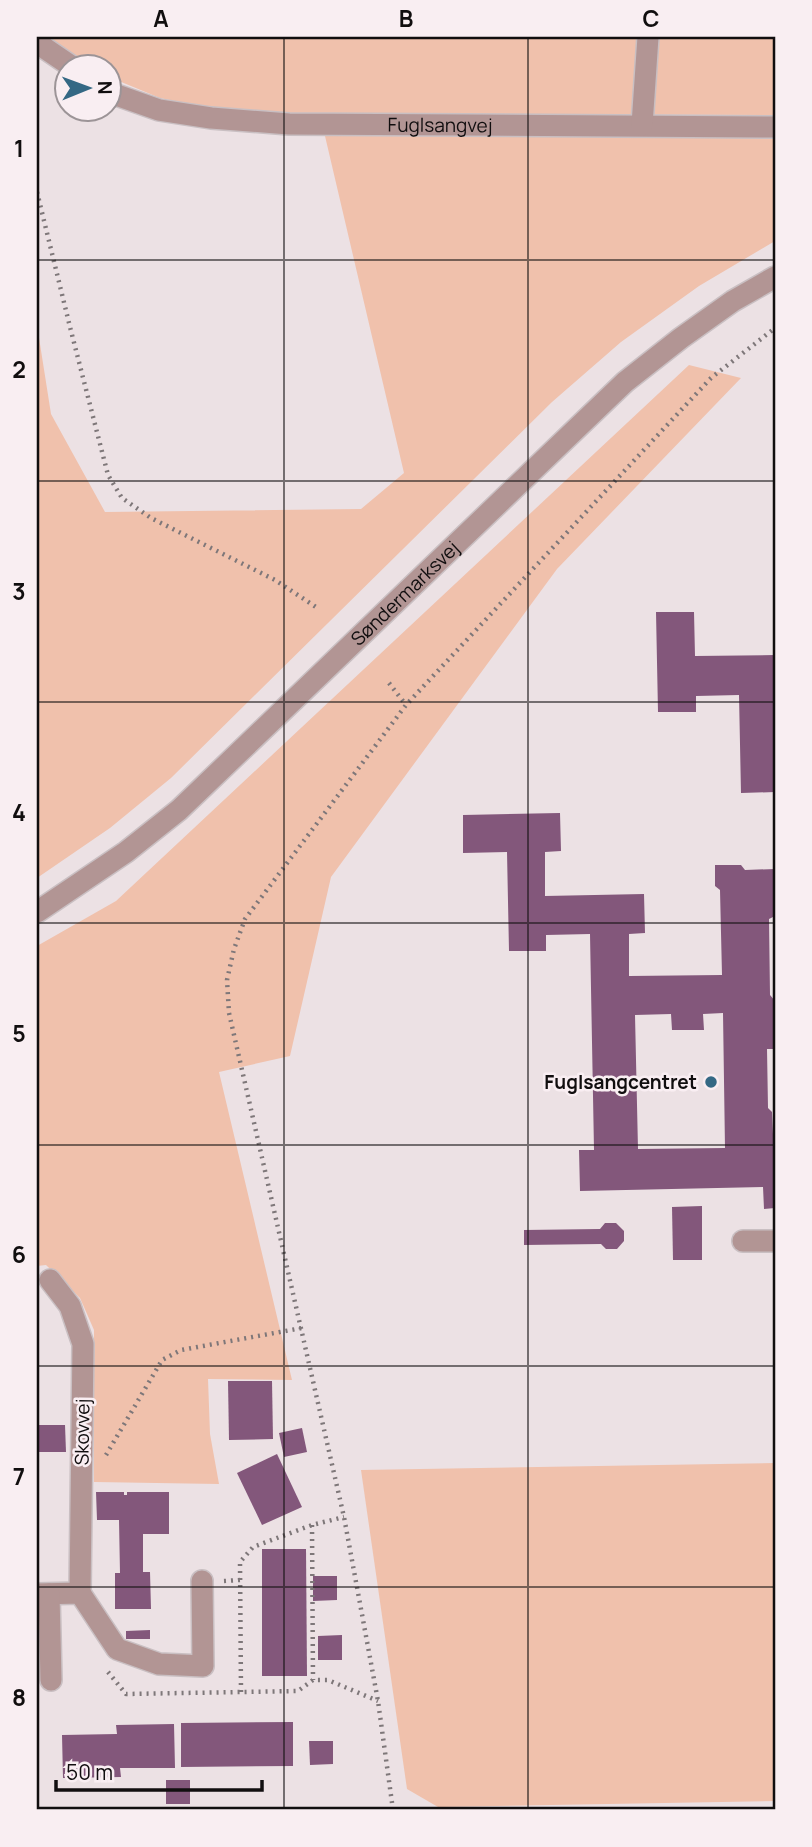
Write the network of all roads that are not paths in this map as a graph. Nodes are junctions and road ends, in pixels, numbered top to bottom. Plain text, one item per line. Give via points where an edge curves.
1 (648, 37) edge
2 (37, 41) edge
3 (52, 53) edge
4 (122, 97) edge
5 (642, 125) junction
6 (775, 127) edge
7 (775, 277) edge
8 (37, 912) edge
9 (743, 1241) dead end
10 (775, 1241) edge
11 (50, 1280) dead end
12 (202, 1581) dead end
13 (43, 1594) edge
14 (80, 1594) junction
15 (51, 1680) dead end

1 - 5 street
2 - 3 street
4 - 5 street, Fuglsangvej via 159,110 289,124
5 - 6 street, Fuglsangvej
7 - 8 street, Søndermarksvej via 691,330 625,382 179,810
9 - 10 street
11 - 14 street, Skovvej via 70,1306 83,1344
12 - 14 street via 203,1666 159,1664 117,1649
13 - 14 street
13 - 15 street

